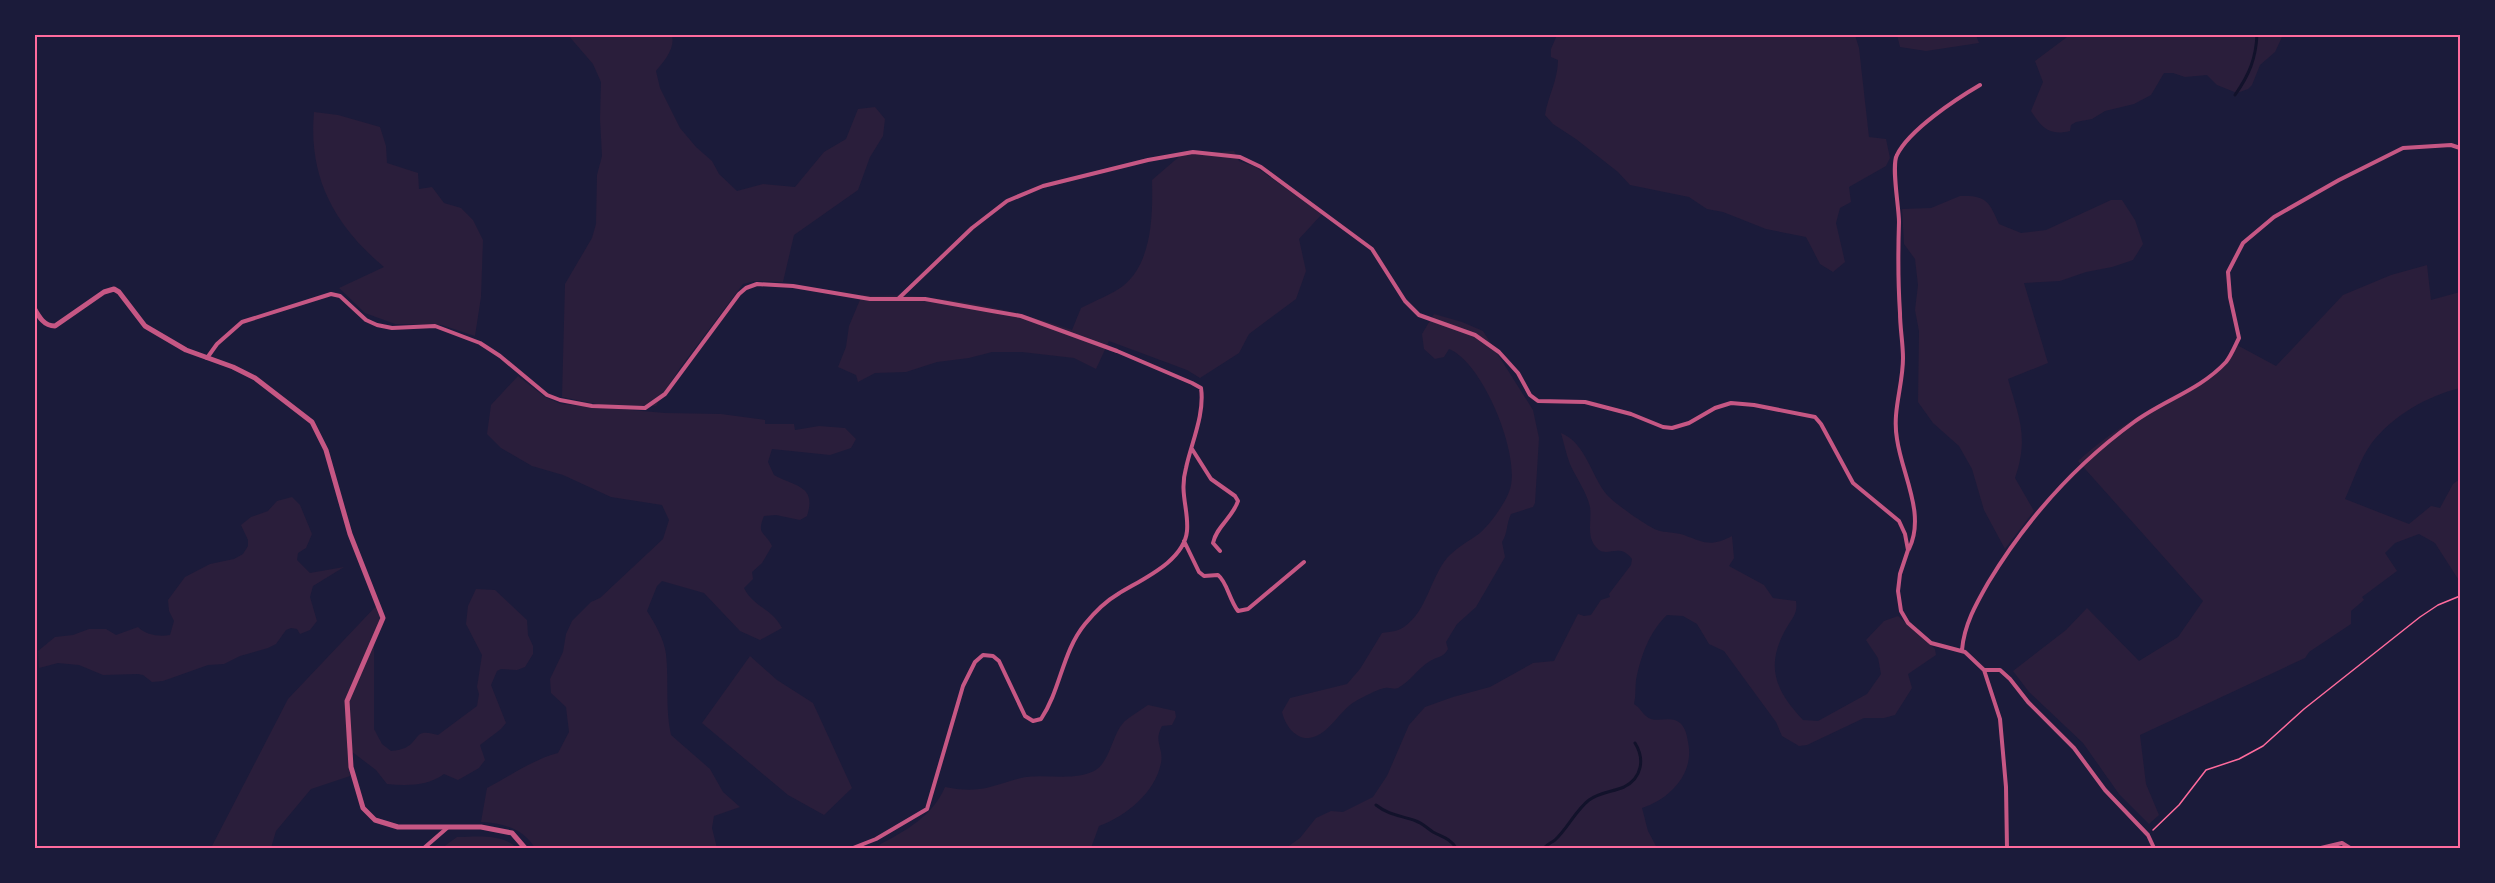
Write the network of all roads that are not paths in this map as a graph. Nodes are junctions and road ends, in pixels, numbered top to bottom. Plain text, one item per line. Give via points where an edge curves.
1 (1980, 85) dead end
2 (2460, 148) edge
3 (898, 300) junction
4 (34, 308) edge
5 (207, 358) junction
6 (1191, 448) junction
7 (1184, 541) junction
8 (1908, 550) junction
9 (1220, 551) dead end
10 (1304, 562) dead end
11 (1962, 650) junction
12 (1984, 670) junction
13 (447, 828) junction
14 (424, 849) edge
15 (525, 849) edge
16 (853, 849) edge
17 (2007, 849) edge
18 (2154, 849) edge
19 (2321, 849) edge
20 (2350, 849) edge

1 - 8 street via 1956,99 1909,139 1896,155 1894,165 1899,201 1903,358 1894,418 1901,464 1917,523
2 - 11 street via 2403,148 2274,218 2243,243 2228,272 2239,338 2226,361 2187,393 2136,420 2096,452 2042,507 2018,535 1978,600 1963,635
3 - 5 street via 784,286 757,284 746,288 665,394 645,408 560,400 547,395 480,343 435,326 377,325 340,296 331,294 242,322
3 - 6 street via 925,299 1021,316 1192,383 1201,388 1202,398
3 - 8 street via 972,228 1016,197 1053,184 1192,152 1240,157 1261,166 1372,249 1405,301 1419,315 1475,335 1499,352 1538,401 1585,402 1631,414 1663,428 1689,423 1731,403 1815,417 1853,483 1899,521
4 - 5 street via 44,322 55,326 104,292 114,290 122,293 145,326
5 - 13 street via 255,378 305,415 317,430 329,460 350,534 383,618 348,701 351,767 363,808 375,820 398,827
6 - 7 street via 1182,489 1187,531
6 - 9 street via 1211,479 1238,501 1214,537 1213,543
7 - 10 street via 1199,572 1204,576 1218,574 1223,579 1238,611 1248,609
7 - 16 street via 1162,568 1117,594 1084,625 1065,658 1041,718 1033,721 1025,716 999,661 983,655 975,662 963,686 927,809
8 - 11 street via 1898,591 1901,611 1931,643
11 - 12 street
12 - 17 street via 2000,719
12 - 18 street via 2000,670 2010,679 2148,835
13 - 14 street
13 - 15 street via 481,827 512,833
19 - 20 street via 2342,843

